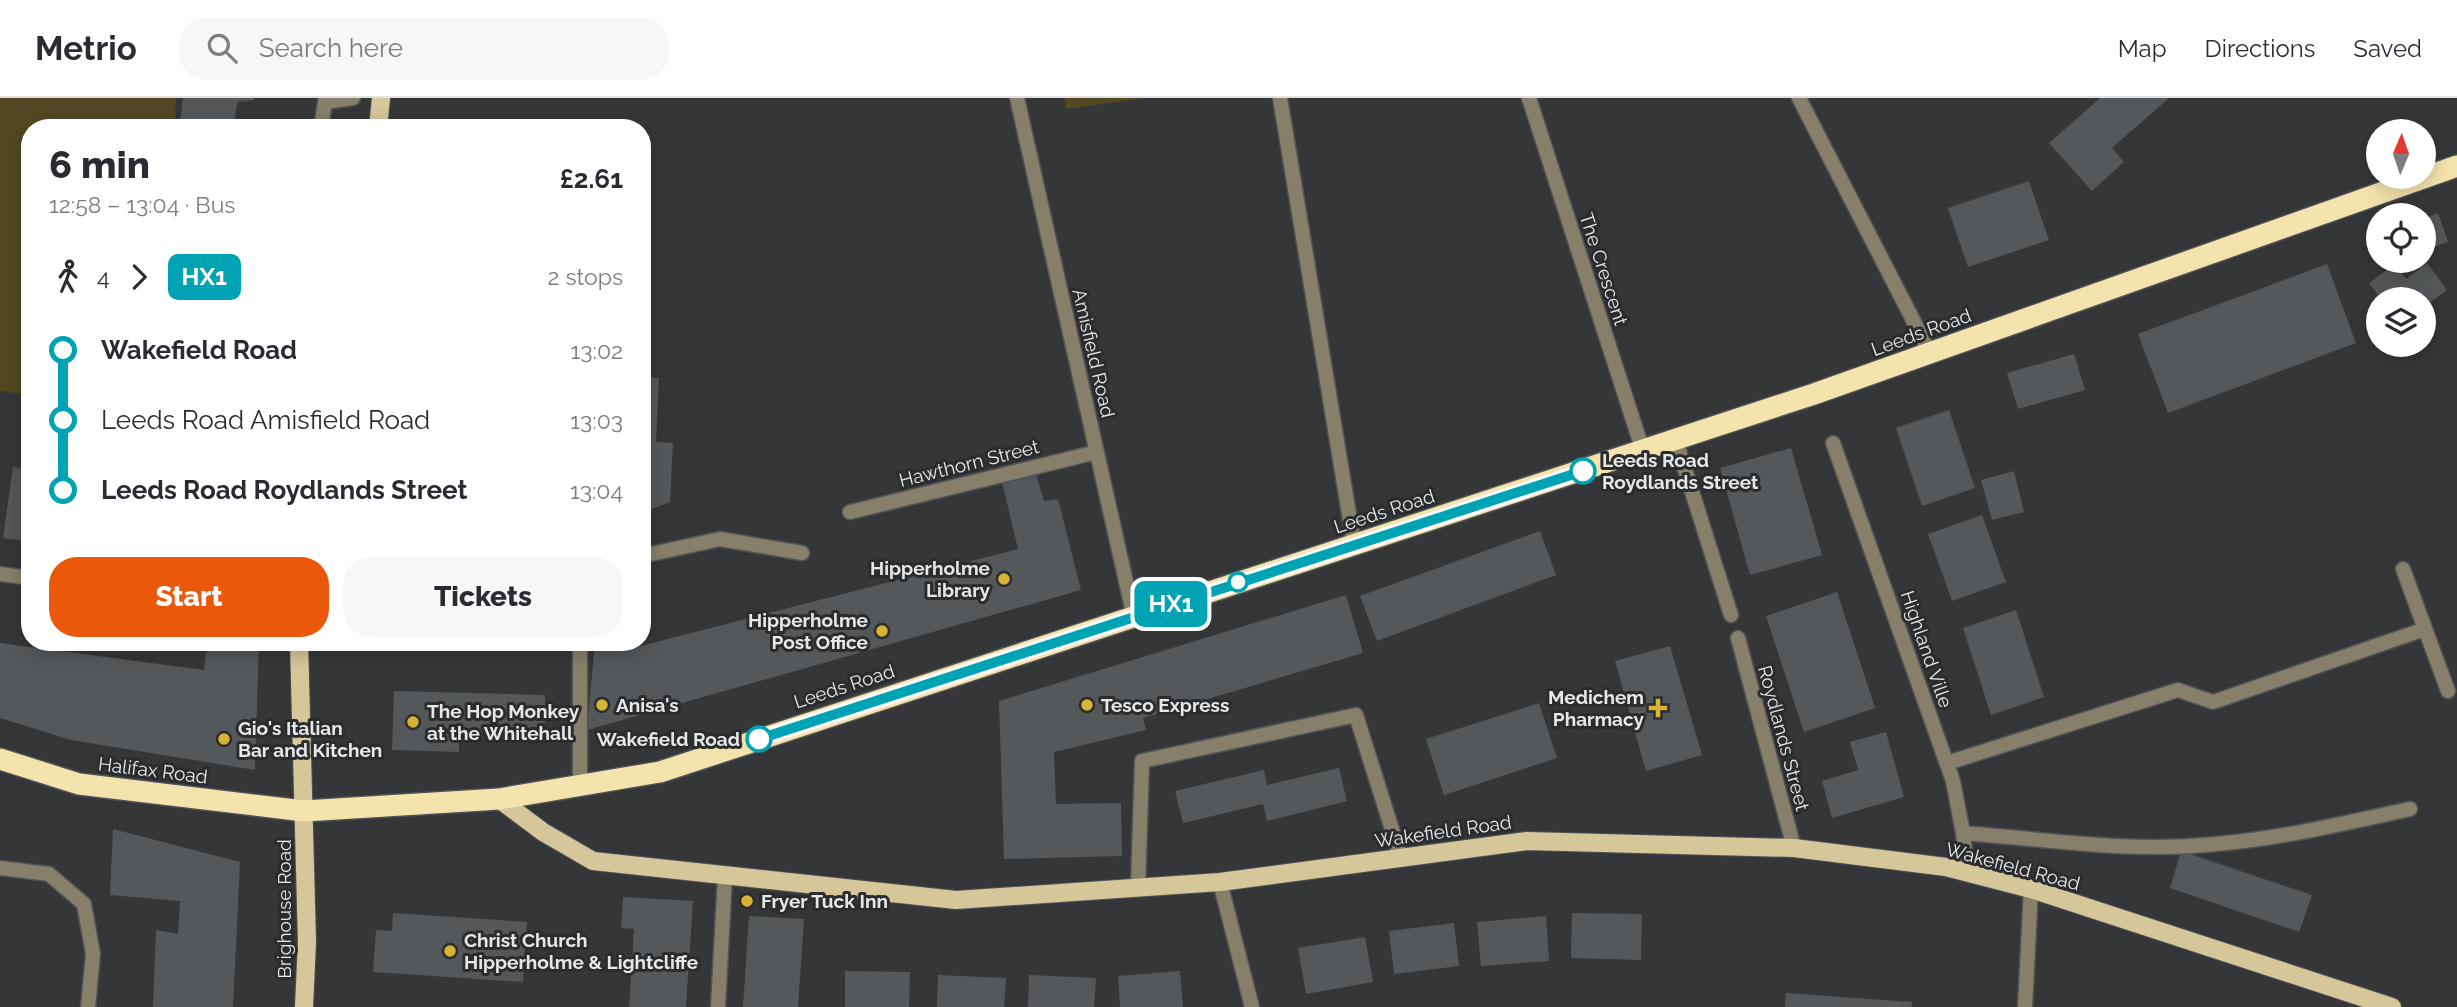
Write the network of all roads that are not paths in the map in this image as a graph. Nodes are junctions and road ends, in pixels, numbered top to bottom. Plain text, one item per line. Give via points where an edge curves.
1 (353, 98) edge
2 (381, 98) edge
3 (1017, 98) edge
4 (1280, 98) edge
5 (1529, 98) edge
6 (1799, 98) edge
7 (322, 119) edge
8 (380, 119) edge
9 (2457, 166) edge
10 (1930, 353) junction
11 (1676, 440) junction
12 (1833, 443) dead end
13 (1643, 451) junction
14 (1097, 452) junction
15 (850, 512) dead end
16 (1354, 544) junction
17 (802, 553) dead end
18 (651, 554) edge
19 (2403, 569) dead end
20 (0, 574) edge
21 (21, 577) edge
22 (1731, 615) dead end
23 (1133, 617) junction
24 (2425, 629) junction
25 (1738, 638) dead end
26 (299, 651) edge
27 (580, 651) edge
28 (2448, 691) dead end
29 (0, 759) edge
30 (1947, 763) junction
31 (580, 786) junction
32 (499, 799) junction
33 (2410, 809) dead end
34 (304, 811) junction
35 (1963, 833) junction
36 (1794, 848) junction
37 (1401, 858) junction
38 (0, 868) edge
39 (1966, 873) junction
40 (725, 875) junction
41 (1220, 882) junction
42 (1138, 888) junction
43 (2031, 889) junction
44 (89, 1007) edge
45 (304, 1007) edge
46 (718, 1007) edge
47 (1252, 1007) edge
48 (2025, 1007) edge
49 (2392, 1007) edge

1 - 7 street via 325,102
2 - 8 main road
3 - 14 street, Amisfield Road
4 - 16 street
5 - 13 street, The Crescent
6 - 10 street
9 - 10 highway, Leeds Road
10 - 11 highway, Leeds Road
11 - 13 highway, Leeds Road
11 - 22 street
12 - 30 street, Highland Ville
13 - 16 highway, Leeds Road
14 - 15 street, Hawthorn Street
14 - 23 street, Amisfield Road
16 - 23 highway, Leeds Road
17 - 18 street via 720,539
19 - 24 street
20 - 21 street
23 - 31 highway, Leeds Road via 660,772
24 - 28 street
24 - 30 street via 2213,702 2178,690
25 - 36 street, Roydlands Street
26 - 34 main road, Brighouse Road
27 - 31 street
29 - 34 highway, Halifax Road via 79,784
30 - 35 street, Highland Ville
31 - 32 highway, Leeds Road
32 - 34 highway, Leeds Road
32 - 40 main road, Wakefield Road via 593,861
33 - 35 street via 2309,832 2203,846 2126,846
34 - 45 main road, Brighouse Road
35 - 39 street, Highland Ville
36 - 37 main road, Wakefield Road via 1527,841
36 - 39 main road, Wakefield Road
37 - 41 main road, Wakefield Road
37 - 42 street via 1356,715 1142,761
38 - 44 street via 49,874 84,904 93,954
39 - 43 main road, Wakefield Road
40 - 42 main road, Wakefield Road via 956,900
40 - 46 street
41 - 42 main road, Wakefield Road
41 - 47 street
43 - 48 street
43 - 49 main road, Wakefield Road

